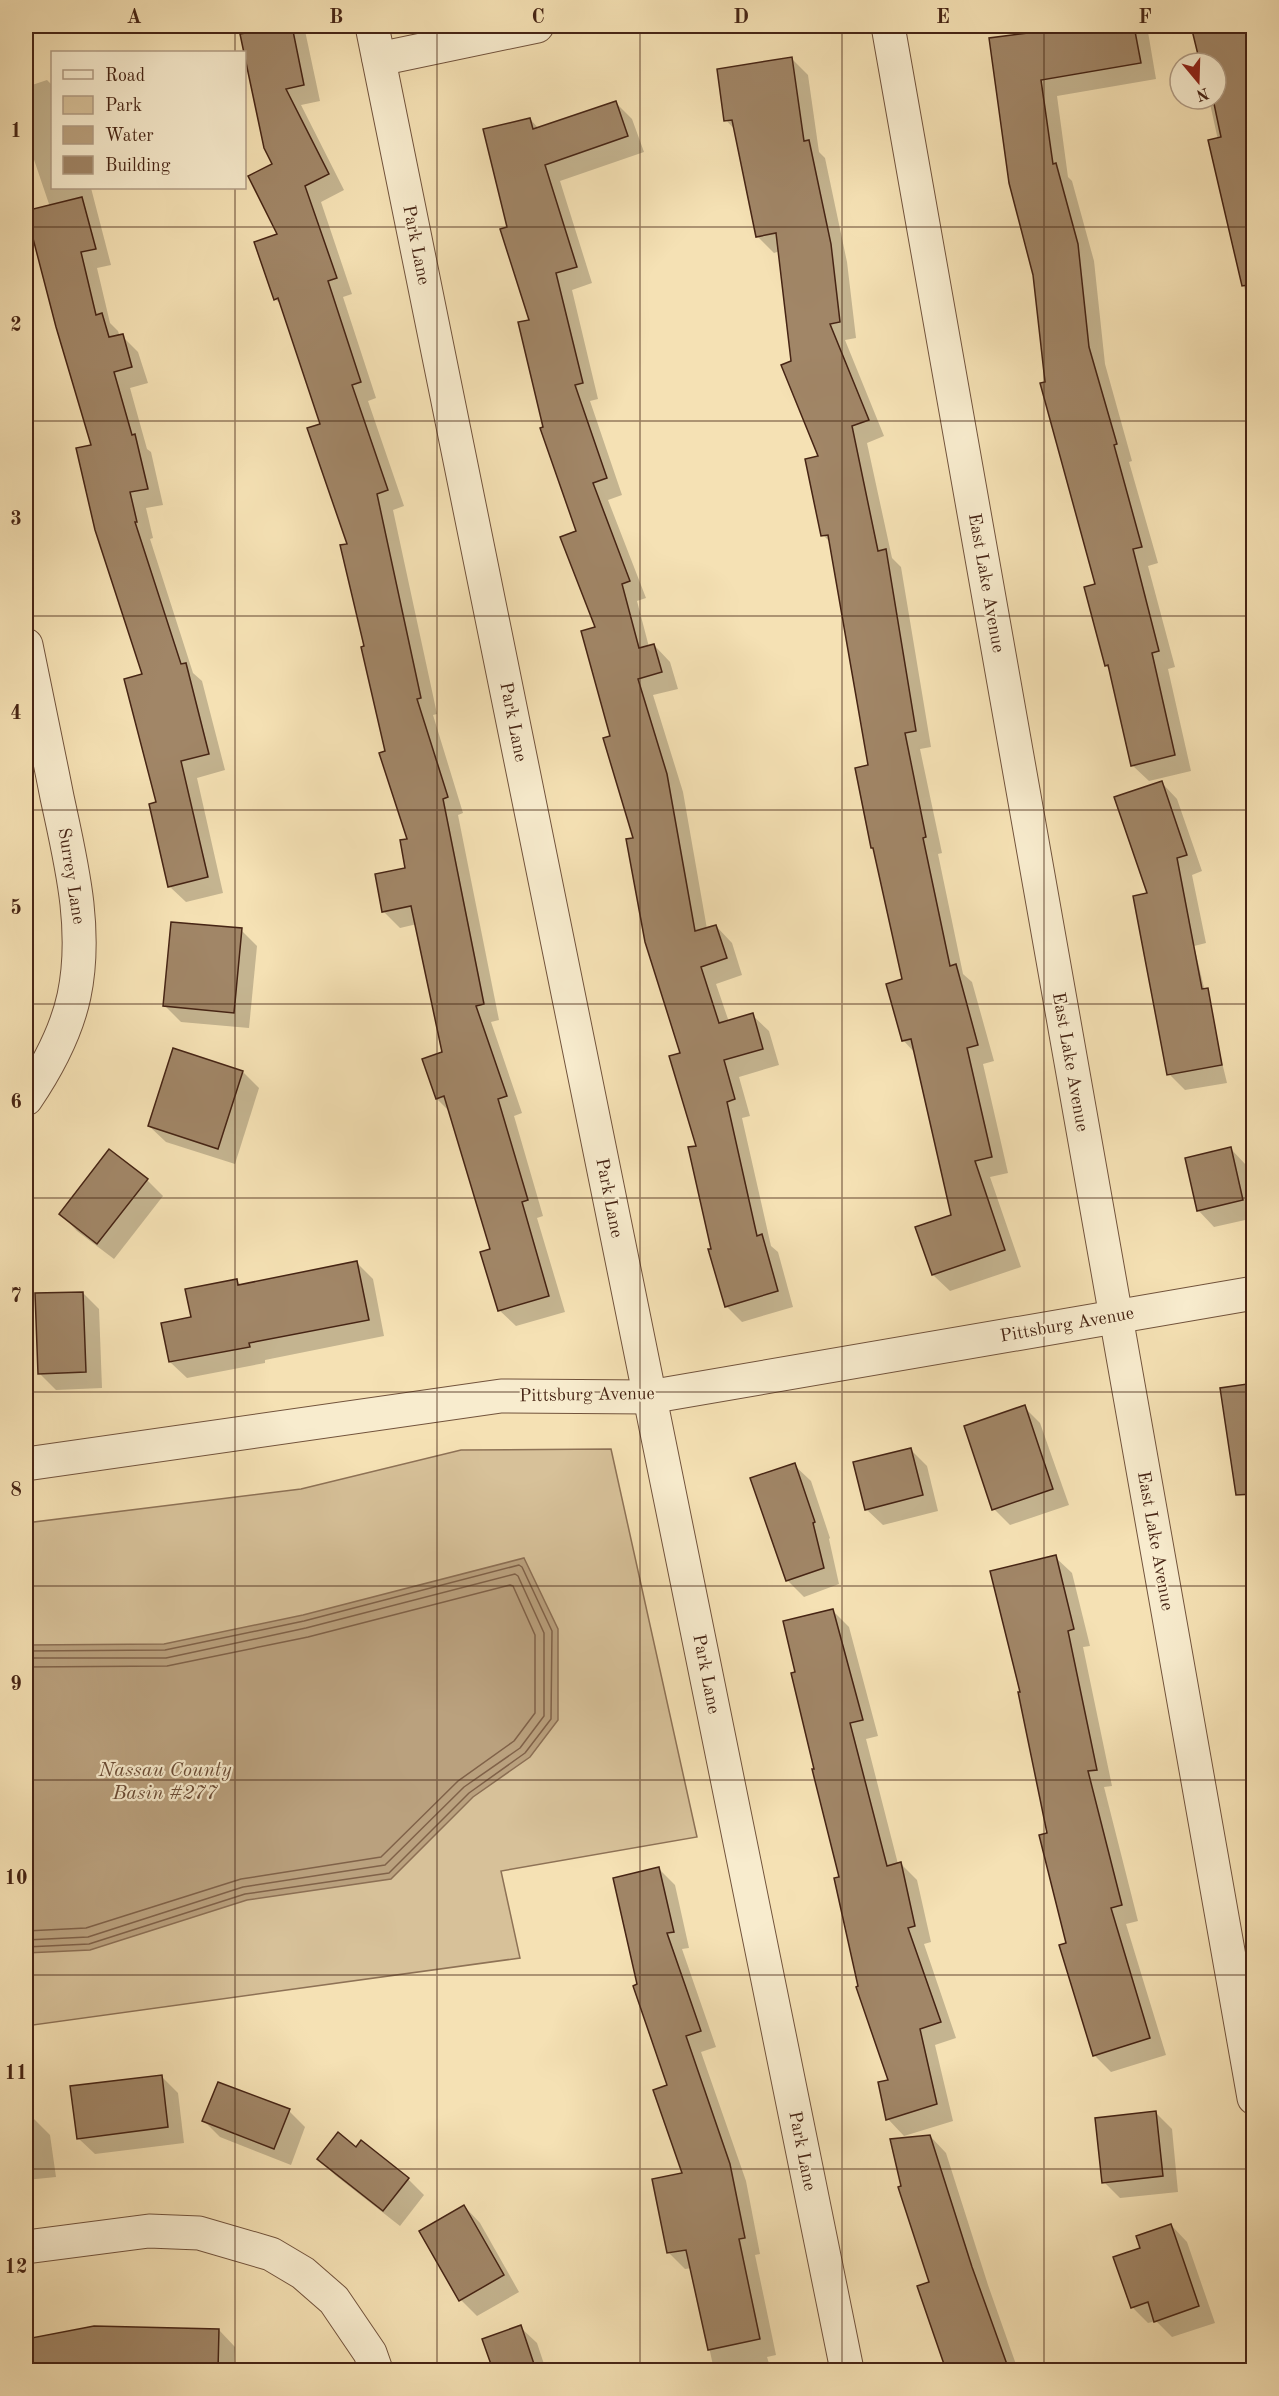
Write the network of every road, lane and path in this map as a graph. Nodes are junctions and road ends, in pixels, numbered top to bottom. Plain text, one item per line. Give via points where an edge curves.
1 (372, 26) edge
2 (537, 26) edge
3 (888, 26) edge
4 (379, 59) junction
5 (26, 645) edge
6 (26, 1099) edge
7 (1254, 1293) edge
8 (1115, 1317) junction
9 (649, 1397) junction
10 (26, 1464) edge
11 (1254, 2098) edge
12 (26, 2247) edge
13 (376, 2370) edge
14 (847, 2370) edge

1 - 4 street, Park Lane
2 - 4 street
3 - 8 street, East Lake Avenue
4 - 9 street, Park Lane
5 - 6 street, Surrey Lane via 71,865 80,935 74,996 57,1045
7 - 8 street, Pittsburg Avenue
8 - 9 street, Pittsburg Avenue
8 - 11 street, East Lake Avenue
9 - 10 street, Pittsburg Avenue via 501,1396
9 - 14 street, Park Lane
12 - 13 street via 159,2232 199,2233 271,2254 303,2273 334,2300 370,2353

